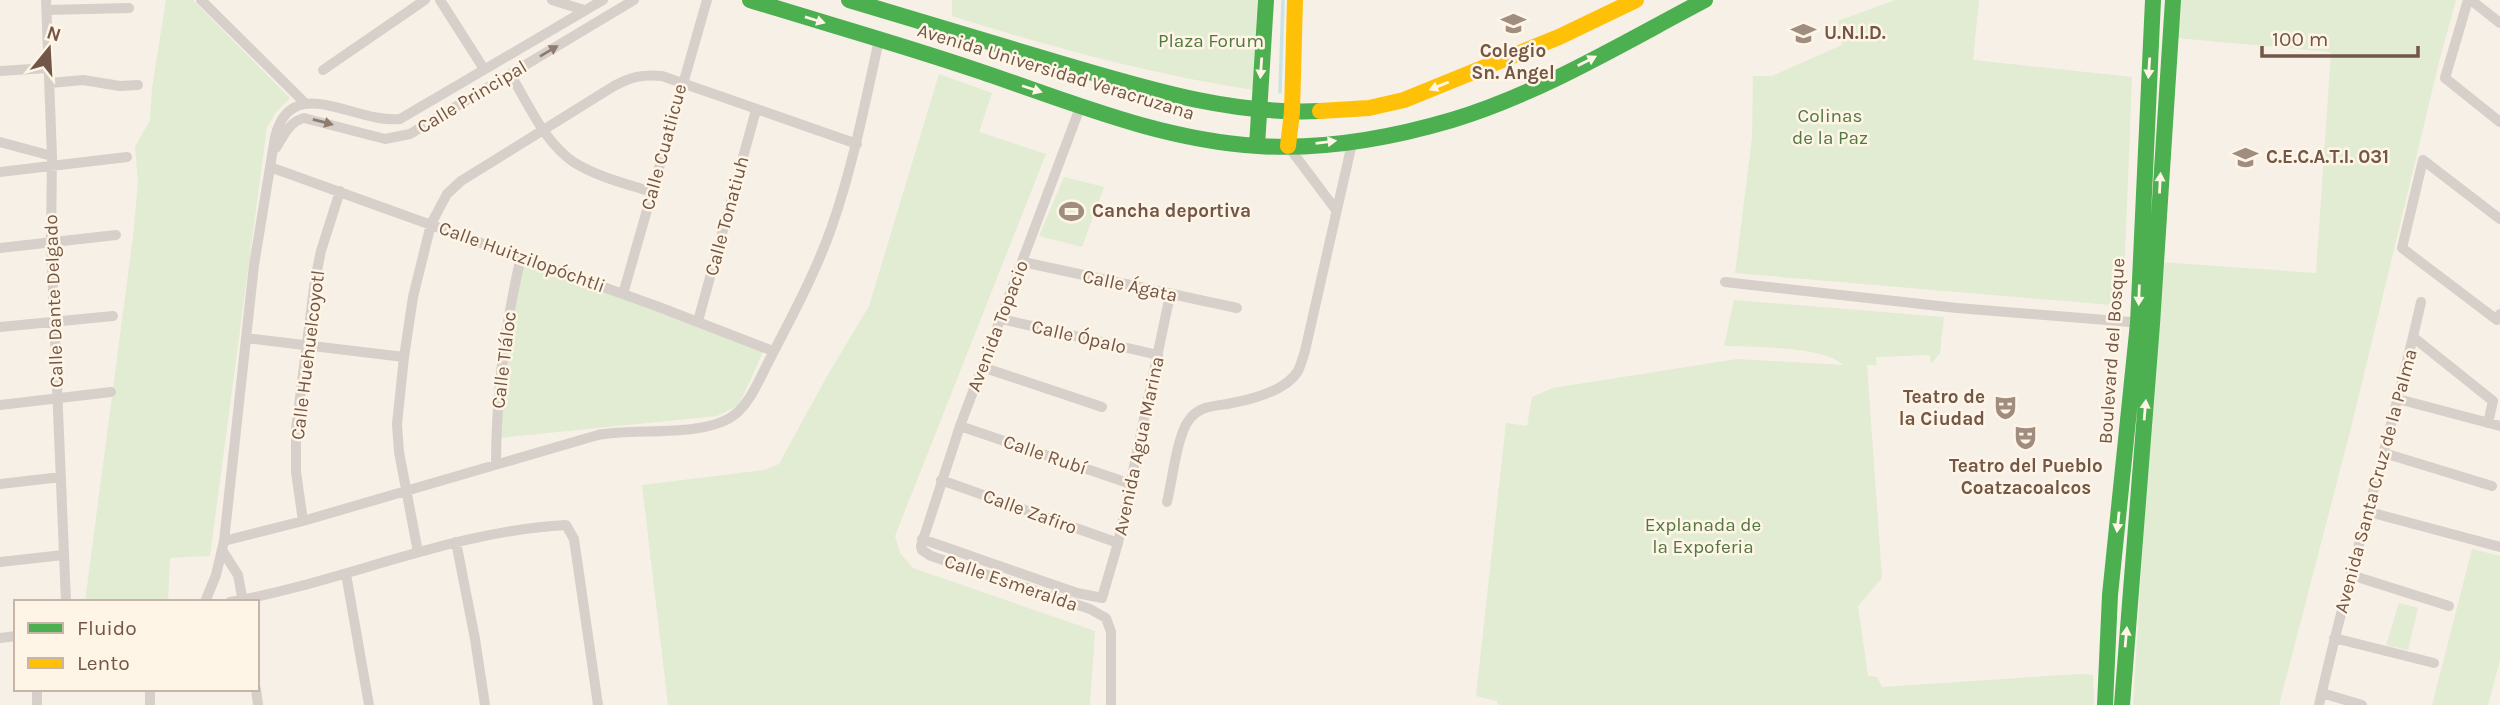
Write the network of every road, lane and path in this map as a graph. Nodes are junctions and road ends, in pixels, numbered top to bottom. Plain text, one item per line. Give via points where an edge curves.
1 (201, 0) edge
2 (425, 0) edge
3 (440, 0) edge
4 (552, 0) edge
5 (603, 0) edge
6 (634, 0) edge
7 (706, 0) edge
8 (750, 0) edge
9 (849, 0) edge
10 (1266, 0) edge
11 (1296, 0) edge
12 (1636, 0) edge
13 (1705, 0) edge
14 (2153, 0) edge
15 (2173, 0) edge
16 (2470, 0) edge
17 (46, 5) edge
18 (129, 8) dead end
19 (584, 10) junction
20 (2500, 23) edge
21 (879, 40) junction
22 (47, 68) junction
23 (484, 69) junction
24 (323, 70) dead end
25 (0, 71) edge
26 (510, 74) junction
27 (50, 83) junction
28 (682, 83) junction
29 (138, 85) dead end
30 (304, 103) junction
31 (1081, 105) junction
32 (756, 110) junction
33 (1258, 111) junction
34 (1292, 112) junction
35 (2500, 122) edge
36 (543, 128) junction
37 (1353, 139) junction
38 (0, 142) edge
39 (857, 144) junction
40 (1257, 146) junction
41 (1288, 146) junction
42 (273, 153) junction
43 (127, 157) dead end
44 (52, 161) junction
45 (270, 167) junction
46 (0, 172) edge
47 (340, 191) junction
48 (652, 192) junction
49 (1336, 210) junction
50 (2500, 219) edge
51 (430, 223) junction
52 (116, 235) dead end
53 (51, 242) junction
54 (0, 248) edge
55 (521, 257) junction
56 (1023, 262) junction
57 (1724, 282) dead end
58 (623, 294) junction
59 (1170, 295) junction
60 (2421, 302) dead end
61 (1237, 308) dead end
62 (2500, 314) edge
63 (113, 316) dead end
64 (1001, 319) junction
65 (698, 321) junction
66 (54, 322) junction
67 (2145, 323) junction
68 (0, 327) edge
69 (2413, 337) junction
70 (246, 338) junction
71 (307, 346) junction
72 (774, 351) junction
73 (1158, 355) junction
74 (404, 357) junction
75 (982, 367) junction
76 (111, 392) dead end
77 (57, 398) junction
78 (2398, 399) junction
79 (0, 405) edge
80 (1102, 407) dead end
81 (2494, 425) edge
82 (960, 426) junction
83 (2384, 453) junction
84 (496, 464) junction
85 (61, 477) junction
86 (941, 480) junction
87 (0, 484) edge
88 (1131, 484) junction
89 (2492, 486) dead end
90 (405, 492) junction
91 (1167, 502) dead end
92 (2369, 512) junction
93 (303, 521) junction
94 (456, 542) junction
95 (1118, 543) junction
96 (922, 544) junction
97 (223, 546) junction
98 (2500, 547) edge
99 (418, 552) junction
100 (63, 555) junction
101 (0, 562) edge
102 (346, 574) junction
103 (2351, 575) junction
104 (66, 600) edge
105 (206, 600) edge
106 (243, 600) edge
107 (247, 600) edge
108 (2449, 606) dead end
109 (2334, 638) junction
110 (2434, 663) dead end
111 (2322, 693) junction
112 (2105, 704) edge
113 (369, 705) edge
114 (485, 705) edge
115 (598, 705) edge
116 (1111, 705) edge
117 (2122, 705) edge
118 (2319, 705) edge
119 (2362, 705) edge

1 - 30 street
2 - 24 street
3 - 23 street
4 - 19 street
5 - 19 street, Calle Principal
26 -> 6 street, Calle Principal
7 - 28 street, Calle Cuatlicue
8 -> 21 main road, Avenida Universidad Veracruzana
9 - 33 main road, Avenida Universidad Veracruzana via 1131,84
10 -> 33 main road
11 - 34 main road
12 -> 34 main road, Avenida Universidad Veracruzana via 1404,100 1369,108
37 -> 13 main road, Avenida Universidad Veracruzana via 1430,126 1503,103
14 -> 67 main road, Boulevard del Bosque
67 -> 15 main road, Boulevard del Bosque
16 - 20 street
16 - 35 street via 2445,78
17 - 18 street
17 - 22 street, Calle Dante Delgado
19 - 23 street, Calle Principal
21 -> 31 main road, Avenida Universidad Veracruzana
21 - 39 street
22 - 25 street
22 - 27 street, Calle Dante Delgado
23 - 30 street, Calle Principal via 400,119
26 - 36 street
42 -> 26 street, Calle Principal via 289,126 304,118 386,139 410,134
27 - 29 street via 83,80
27 - 44 street, Calle Dante Delgado
28 - 32 street
28 - 36 street via 654,75 633,76
28 - 48 street, Calle Cuatlicue
30 - 42 street, Calle Principal via 294,105 281,118
31 - 40 main road, Avenida Universidad Veracruzana via 1182,134
31 - 56 street, Avenida Topacio
32 - 39 street
32 - 65 street, Calle Tonatiuh
33 - 34 main road, Avenida Universidad Veracruzana
33 - 40 main road
34 - 41 main road
36 - 48 street via 574,162
36 - 51 street via 461,181 447,194
41 -> 37 main road, Avenida Universidad Veracruzana
37 - 49 street
38 - 44 street
39 - 72 street via 820,258
40 - 41 main road, Avenida Universidad Veracruzana
41 - 49 street
42 - 45 street, Calle Principal
43 - 44 street
44 - 46 street
44 - 53 street, Calle Dante Delgado
45 - 47 street, Calle Huitzilopóchtli
45 - 70 street, Calle Principal
47 - 51 street, Calle Huitzilopóchtli
47 - 71 street, Calle Huehuelcoyotl via 321,251
48 - 58 street, Calle Cuatlicue
49 - 91 street via 1299,370 1276,389 1206,407 1193,415 1184,428
50 - 62 street via 2423,160 2402,248 2497,320
51 - 55 street, Calle Huitzilopóchtli
51 - 74 street
52 - 53 street
53 - 54 street
53 - 66 street, Calle Dante Delgado
55 - 58 street, Calle Huitzilopóchtli
55 - 84 street, Calle Tláloc via 502,359
56 - 59 street, Calle Ágata
56 - 64 street, Avenida Topacio
57 - 67 street
58 - 65 street, Calle Huitzilopóchtli
59 - 61 street, Calle Ágata
59 - 73 street, Avenida Agua Marina
60 - 69 street
63 - 66 street
64 - 73 street, Calle Ópalo
64 - 75 street, Avenida Topacio
65 - 72 street, Calle Huitzilopóchtli
66 - 68 street
66 - 77 street, Calle Dante Delgado
67 -> 112 main road, Boulevard del Bosque via 2110,595
117 -> 67 main road, Boulevard del Bosque
69 - 78 street, Avenida Santa Cruz de la Palma
69 - 81 street, Avenida Santa Cruz de la Palma via 2493,401
70 - 71 street
70 - 97 street, Calle Principal
71 - 74 street
71 - 93 street, Calle Huehuelcoyotl via 296,429
72 - 84 street via 740,410 719,423 616,432
73 - 88 street, Avenida Agua Marina
74 - 90 street via 397,424
75 - 80 street
75 - 82 street, Avenida Topacio
76 - 77 street
77 - 79 street
77 - 85 street, Calle Dante Delgado
78 - 81 street
78 - 83 street, Avenida Santa Cruz de la Palma
82 - 86 street, Avenida Topacio
82 - 88 street, Calle Rubí
83 - 89 street
83 - 92 street, Avenida Santa Cruz de la Palma
84 - 90 street
85 - 87 street
85 - 100 street, Calle Dante Delgado
86 - 95 street, Calle Zafiro
86 - 96 street, Avenida Topacio
88 - 95 street, Avenida Agua Marina
90 - 93 street
90 - 99 street
92 - 98 street
92 - 103 street, Avenida Santa Cruz de la Palma
93 - 97 street
94 - 99 street
94 - 114 street
94 - 115 street via 566,525 574,539
95 - 96 street, Avenida Agua Marina via 1104,596 1098,599
96 - 116 street, Calle Esmeralda via 931,556 1106,618 1111,632
97 - 105 street, Calle Principal
97 - 106 street via 238,575
99 - 102 street
100 - 101 street
100 - 104 street, Calle Dante Delgado
102 - 107 street
102 - 113 street
103 - 108 street
103 - 109 street, Avenida Santa Cruz de la Palma
109 - 110 street
109 - 111 street, Avenida Santa Cruz de la Palma
111 - 118 street, Avenida Santa Cruz de la Palma
111 - 119 street
112 - 117 main road

